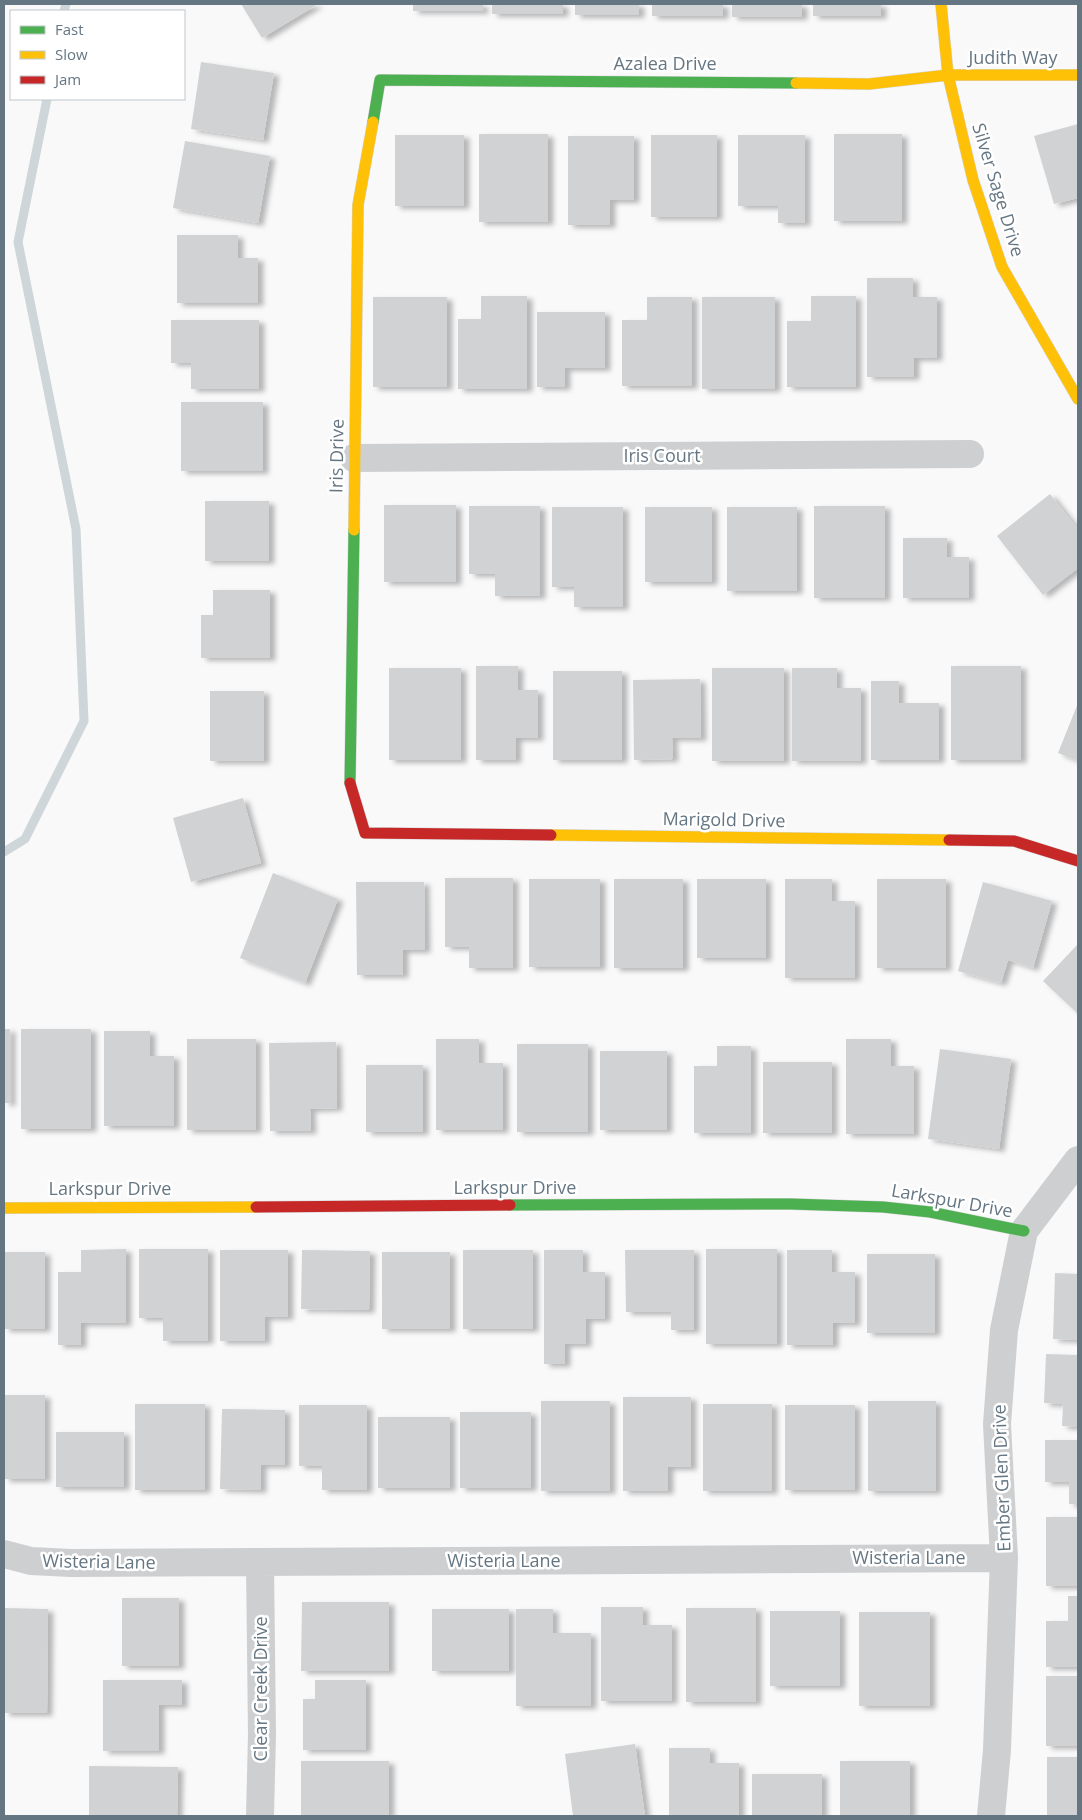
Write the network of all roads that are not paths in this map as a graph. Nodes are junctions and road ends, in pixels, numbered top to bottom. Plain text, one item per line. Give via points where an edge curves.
1 (941, 4) edge
2 (948, 75) junction
3 (1078, 75) edge
4 (380, 80) joint
5 (1078, 399) edge
6 (970, 454) dead end
7 (354, 458) junction
8 (365, 833) joint
9 (1078, 861) edge
10 (1078, 1160) edge
11 (4, 1208) edge
12 (1024, 1231) junction
13 (4, 1554) edge
14 (1004, 1558) junction
15 (260, 1563) junction
16 (260, 1816) edge
17 (991, 1816) edge

1 - 2 street, Silver Sage Drive
2 - 3 street, Judith Way
2 - 4 street, Azalea Drive via 869,84
2 - 5 street, Silver Sage Drive via 973,180 1002,267
4 - 7 street, Iris Drive via 358,206
6 - 7 street, Iris Court
7 - 8 street, Iris Drive via 350,785
8 - 9 street, Marigold Drive via 1014,840
10 - 12 street, Ember Glen Drive
11 - 12 street, Larkspur Drive via 791,1204 920,1211
12 - 14 street, Ember Glen Drive via 1004,1330 997,1424
13 - 15 street, Wisteria Lane via 32,1561 71,1563
14 - 15 street, Wisteria Lane
14 - 17 street, Ember Glen Drive via 997,1750
15 - 16 street, Clear Creek Drive

